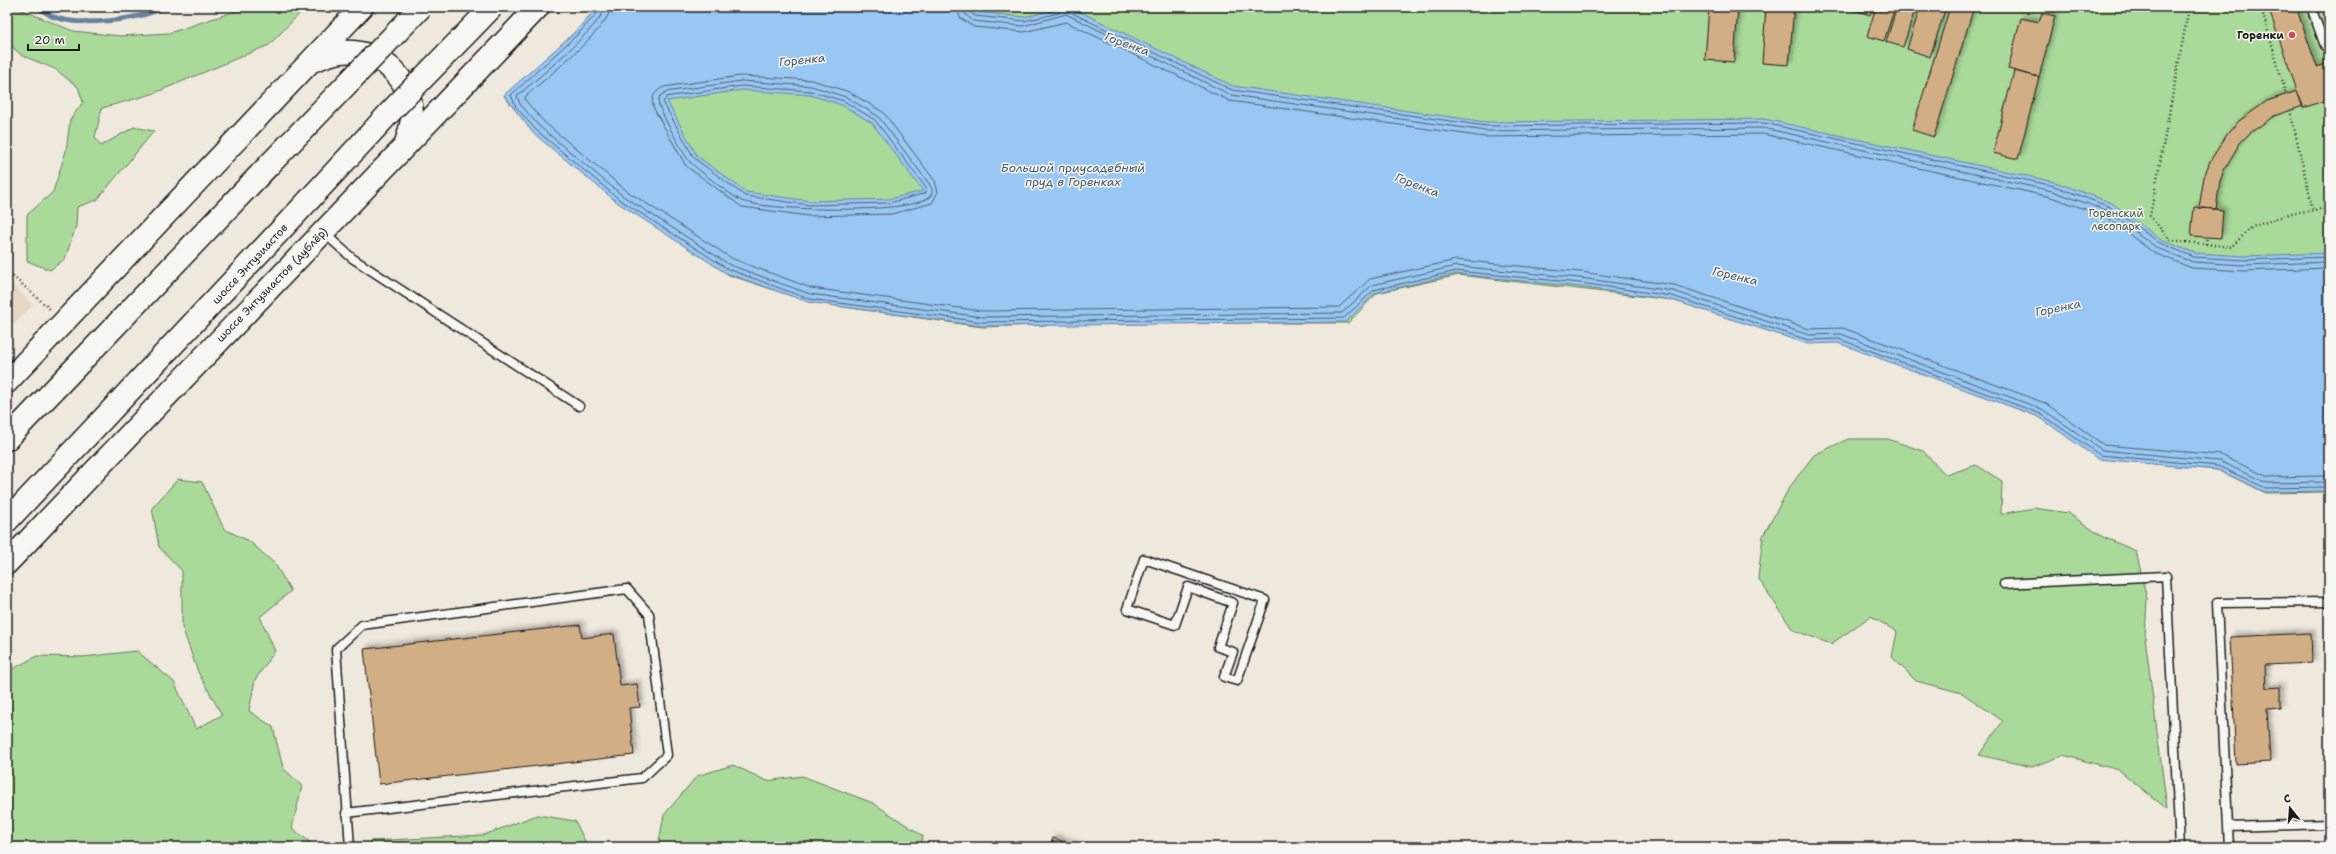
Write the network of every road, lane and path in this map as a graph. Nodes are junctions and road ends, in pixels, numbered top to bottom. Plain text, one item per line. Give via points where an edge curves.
1 (362, 7) edge
2 (421, 7) edge
3 (492, 7) edge
4 (538, 7) edge
5 (2189, 7) edge
6 (2261, 7) edge
7 (2311, 7) edge
8 (2329, 47) edge
9 (309, 62) junction
10 (2286, 94) dead end
11 (2290, 110) dead end
12 (405, 146) junction
13 (2329, 208) edge
14 (2313, 210) junction
15 (323, 232) junction
16 (2206, 237) dead end
17 (2206, 244) junction
18 (7, 271) edge
19 (51, 310) dead end
20 (7, 382) edge
21 (579, 406) dead end
22 (7, 439) edge
23 (7, 521) edge
24 (1144, 559) joint
25 (7, 563) edge
26 (2004, 584) dead end
27 (2329, 602) edge
28 (346, 813) junction
29 (2329, 824) edge
30 (2228, 827) junction
31 (350, 847) edge
32 (2180, 847) edge
33 (2229, 847) edge

1 - 9 main road
2 - 22 main road, bridge
3 - 23 main road, шоссе Энтузиастов, bridge via 393,109
4 - 12 main road, шоссе Энтузиастов (дублёр)
5 - 17 path via 2150,216 2170,240
6 - 10 path
7 - 8 lane via 2325,46
9 - 12 main road via 330,54 352,52 373,56 391,68 404,85 411,105 410,127
9 - 20 main road
11 - 14 path
12 - 15 main road, шоссе Энтузиастов (дублёр)
13 - 14 path
14 - 17 path via 2292,213 2252,227 2231,247
15 - 21 lane via 352,258
15 - 25 main road, шоссе Энтузиастов (дублёр)
16 - 17 path
18 - 19 path
24 - 24 lane via 1127,610 1175,625 1188,587 1233,603 1218,647 1233,652 1224,677 1237,681 1265,600
26 - 32 lane via 2166,576
27 - 30 lane via 2217,603
28 - 28 lane via 642,778 667,755 649,614 627,589 362,625 336,650
28 - 31 lane
29 - 30 lane
30 - 33 lane

